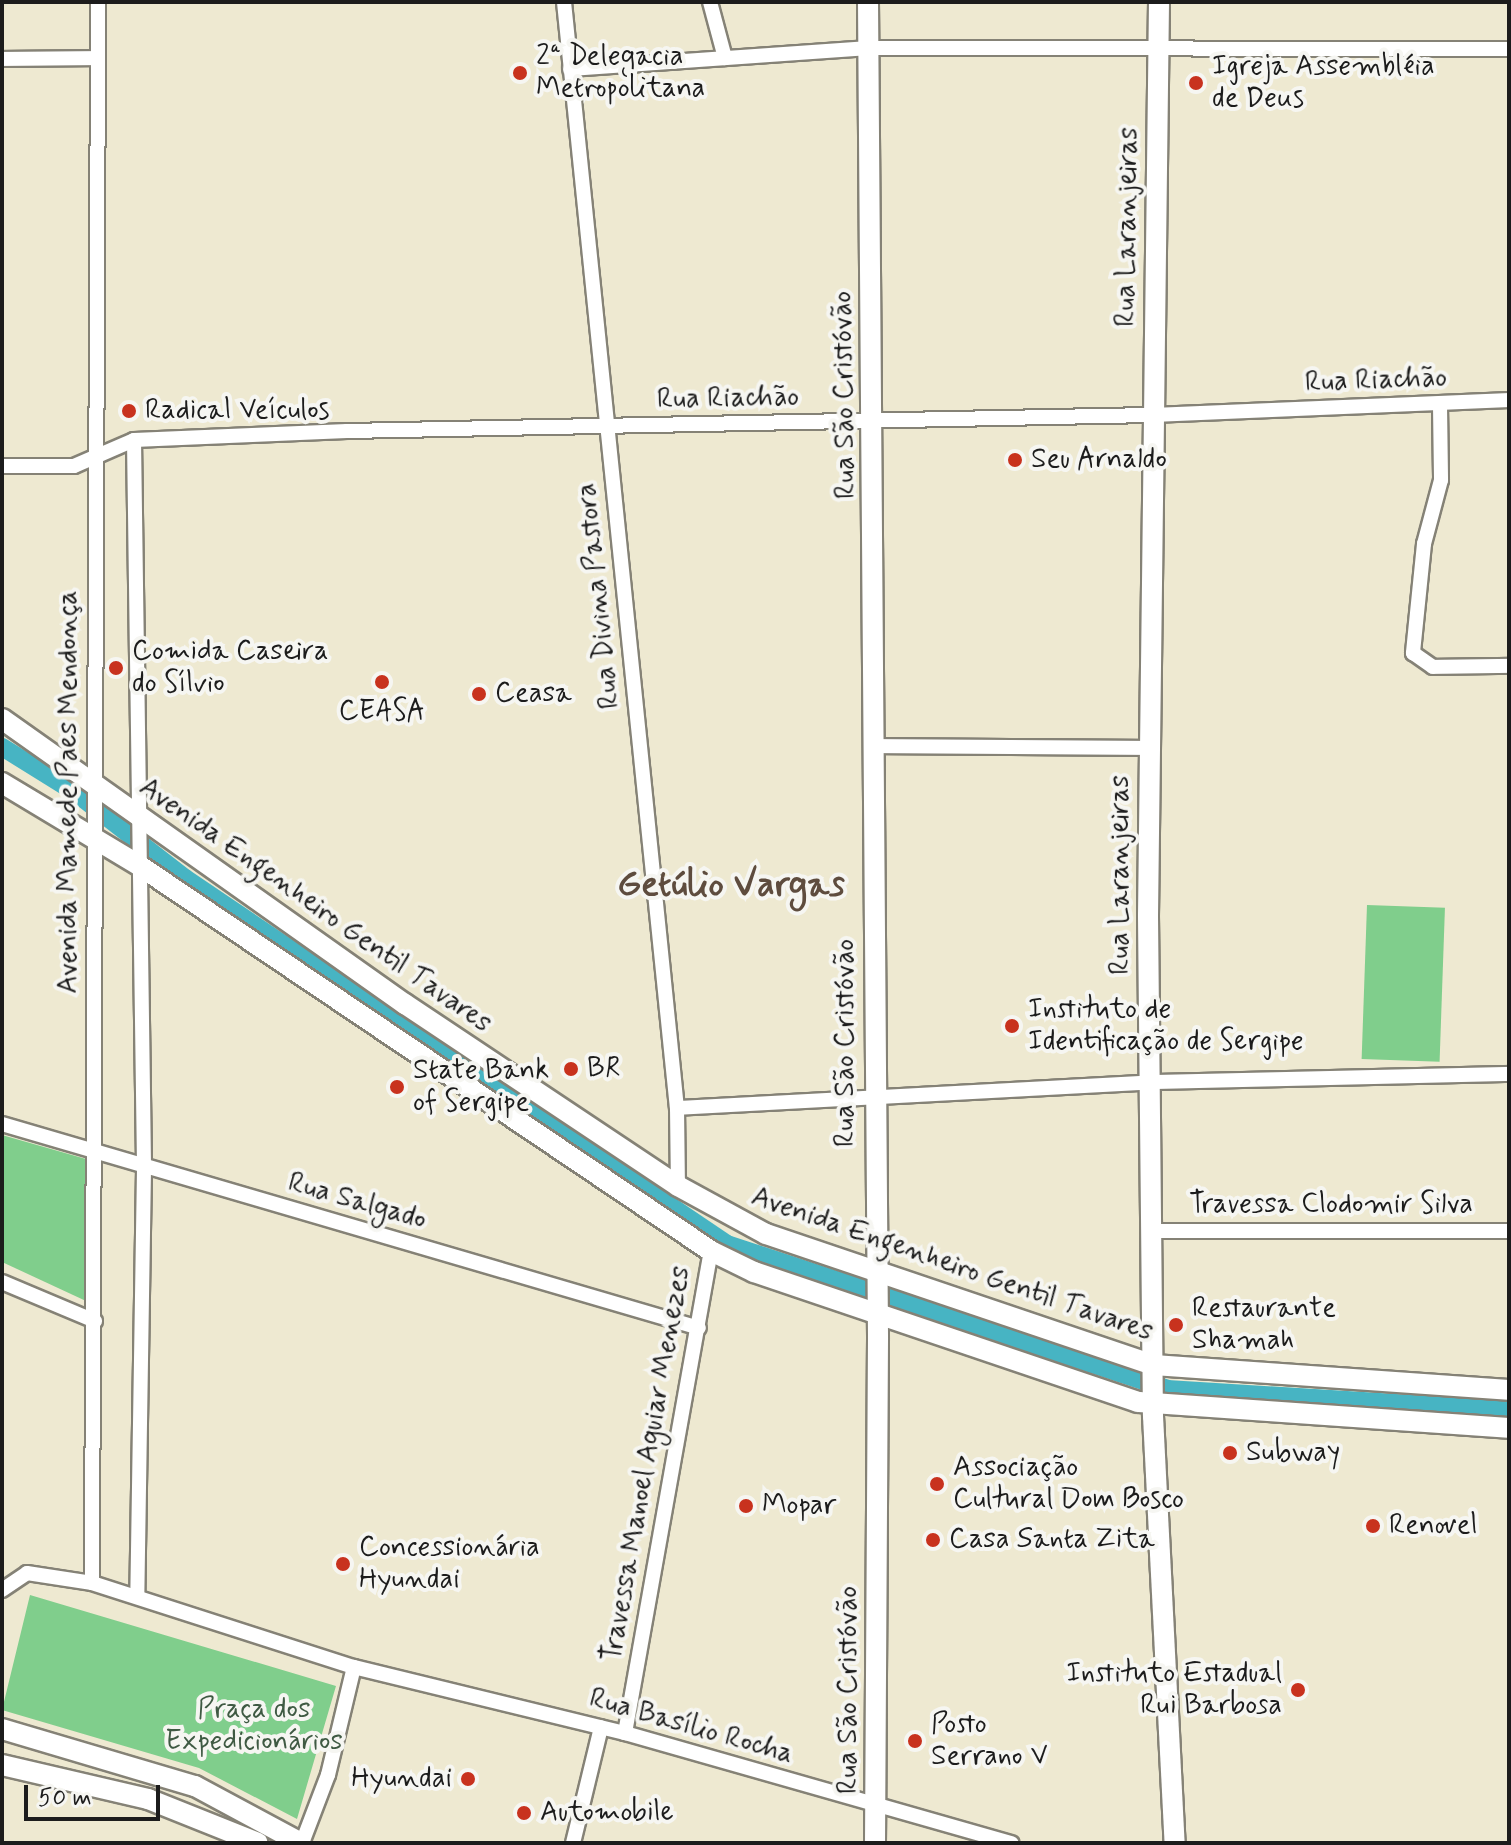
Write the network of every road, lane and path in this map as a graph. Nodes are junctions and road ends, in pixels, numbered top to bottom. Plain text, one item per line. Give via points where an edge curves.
1 (98, 2) edge
2 (564, 2) edge
3 (710, 2) edge
4 (868, 2) edge
5 (1159, 2) edge
6 (869, 48) junction
7 (1509, 49) edge
8 (1158, 50) junction
9 (98, 58) junction
10 (725, 58) junction
11 (2, 59) edge
12 (570, 69) junction
13 (1509, 400) edge
14 (1440, 406) junction
15 (1154, 415) junction
16 (874, 421) junction
17 (608, 427) junction
18 (134, 440) junction
19 (98, 457) junction
20 (2, 466) edge
21 (1509, 666) edge
22 (2, 719) edge
23 (872, 746) junction
24 (1150, 748) junction
25 (2, 783) edge
26 (94, 791) junction
27 (142, 825) junction
28 (95, 838) junction
29 (140, 863) junction
30 (1509, 1074) edge
31 (1151, 1082) junction
32 (874, 1097) junction
33 (677, 1108) junction
34 (2, 1124) edge
35 (92, 1149) junction
36 (144, 1169) junction
37 (678, 1186) junction
38 (1153, 1231) junction
39 (1509, 1231) edge
40 (711, 1251) junction
41 (876, 1273) junction
42 (3, 1283) edge
43 (878, 1315) junction
44 (95, 1321) junction
45 (699, 1328) junction
46 (1153, 1367) junction
47 (1509, 1390) edge
48 (1154, 1401) junction
49 (1509, 1428) edge
50 (92, 1583) junction
51 (2, 1590) edge
52 (137, 1596) junction
53 (354, 1667) junction
54 (601, 1727) junction
55 (2, 1729) edge
56 (625, 1733) junction
57 (2, 1765) edge
58 (876, 1806) junction
59 (258, 1843) edge
60 (302, 1843) edge
61 (573, 1843) edge
62 (875, 1843) edge
63 (1012, 1843) edge
64 (1175, 1843) edge

1 - 9 street, Avenida Mamede Paes Mendonça
2 - 12 street, Rua Divina Pastora
3 - 10 street
4 - 6 main road, Rua São Cristóvão
5 - 8 main road, Rua Laranjeiras
6 - 8 street
6 - 10 street
6 - 16 main road, Rua São Cristóvão
7 - 8 street
8 - 15 main road, Rua Laranjeiras
9 - 11 street
9 - 19 street, Avenida Mamede Paes Mendonça
10 - 12 street
12 - 17 street, Rua Divina Pastora
13 - 14 street, Rua Riachão
14 - 15 street, Rua Riachão
14 - 21 street via 1441,480 1429,519 1411,644 1417,660 1433,667
15 - 16 street, Rua Riachão
15 - 24 main road, Rua Laranjeiras
16 - 17 street, Rua Riachão
16 - 23 main road, Rua São Cristóvão
17 - 18 street, Rua Riachão
17 - 33 street, Rua Divina Pastora
18 - 19 street, Rua Riachão via 105,448
18 - 27 street
19 - 20 street, Rua Riachão via 74,466
19 - 26 street, Avenida Mamede Paes Mendonça
22 - 26 main road, Avenida Engenheiro Gentil Tavares
23 - 24 street
23 - 32 main road, Rua São Cristóvão
24 - 31 main road, Rua Laranjeiras
25 - 28 main road
26 - 27 main road, Avenida Engenheiro Gentil Tavares
26 - 28 street, Avenida Mamede Paes Mendonça
27 - 29 street
27 - 37 main road, Avenida Engenheiro Gentil Tavares
28 - 29 main road
28 - 35 street, Avenida Mamede Paes Mendonça
29 - 36 street
29 - 40 main road
30 - 31 street
31 - 32 street
31 - 38 main road, Rua Laranjeiras
32 - 33 street
32 - 41 main road, Rua São Cristóvão
33 - 37 street, Rua Divina Pastora
34 - 35 street, Rua Salgado
35 - 36 street, Rua Salgado
35 - 44 street, Avenida Mamede Paes Mendonça
36 - 45 street, Rua Salgado
36 - 52 street
37 - 41 main road, Avenida Engenheiro Gentil Tavares via 766,1234
38 - 39 street, Travessa Clodomir Silva
38 - 46 main road, Rua Laranjeiras
40 - 43 main road
40 - 45 street, Travessa Manoel Aguiar Menezes
41 - 43 main road, Rua São Cristóvão
41 - 46 main road, Avenida Engenheiro Gentil Tavares
42 - 44 street
43 - 48 main road
43 - 58 main road, Rua São Cristóvão
44 - 50 street, Avenida Mamede Paes Mendonça
45 - 56 street, Travessa Manoel Aguiar Menezes
46 - 47 main road, Avenida Engenheiro Gentil Tavares
46 - 48 main road, Rua Laranjeiras
48 - 49 main road
48 - 64 main road, Rua Laranjeiras
50 - 51 street via 27,1573
50 - 52 street
52 - 53 street
53 - 54 street, Rua Basílio Rocha
53 - 60 street via 328,1775
54 - 56 street, Rua Basílio Rocha
54 - 61 street
55 - 60 main road via 195,1786
56 - 58 street, Rua Basílio Rocha
57 - 59 main road via 148,1799
58 - 62 main road, Rua São Cristóvão
58 - 63 street, Rua Basílio Rocha

